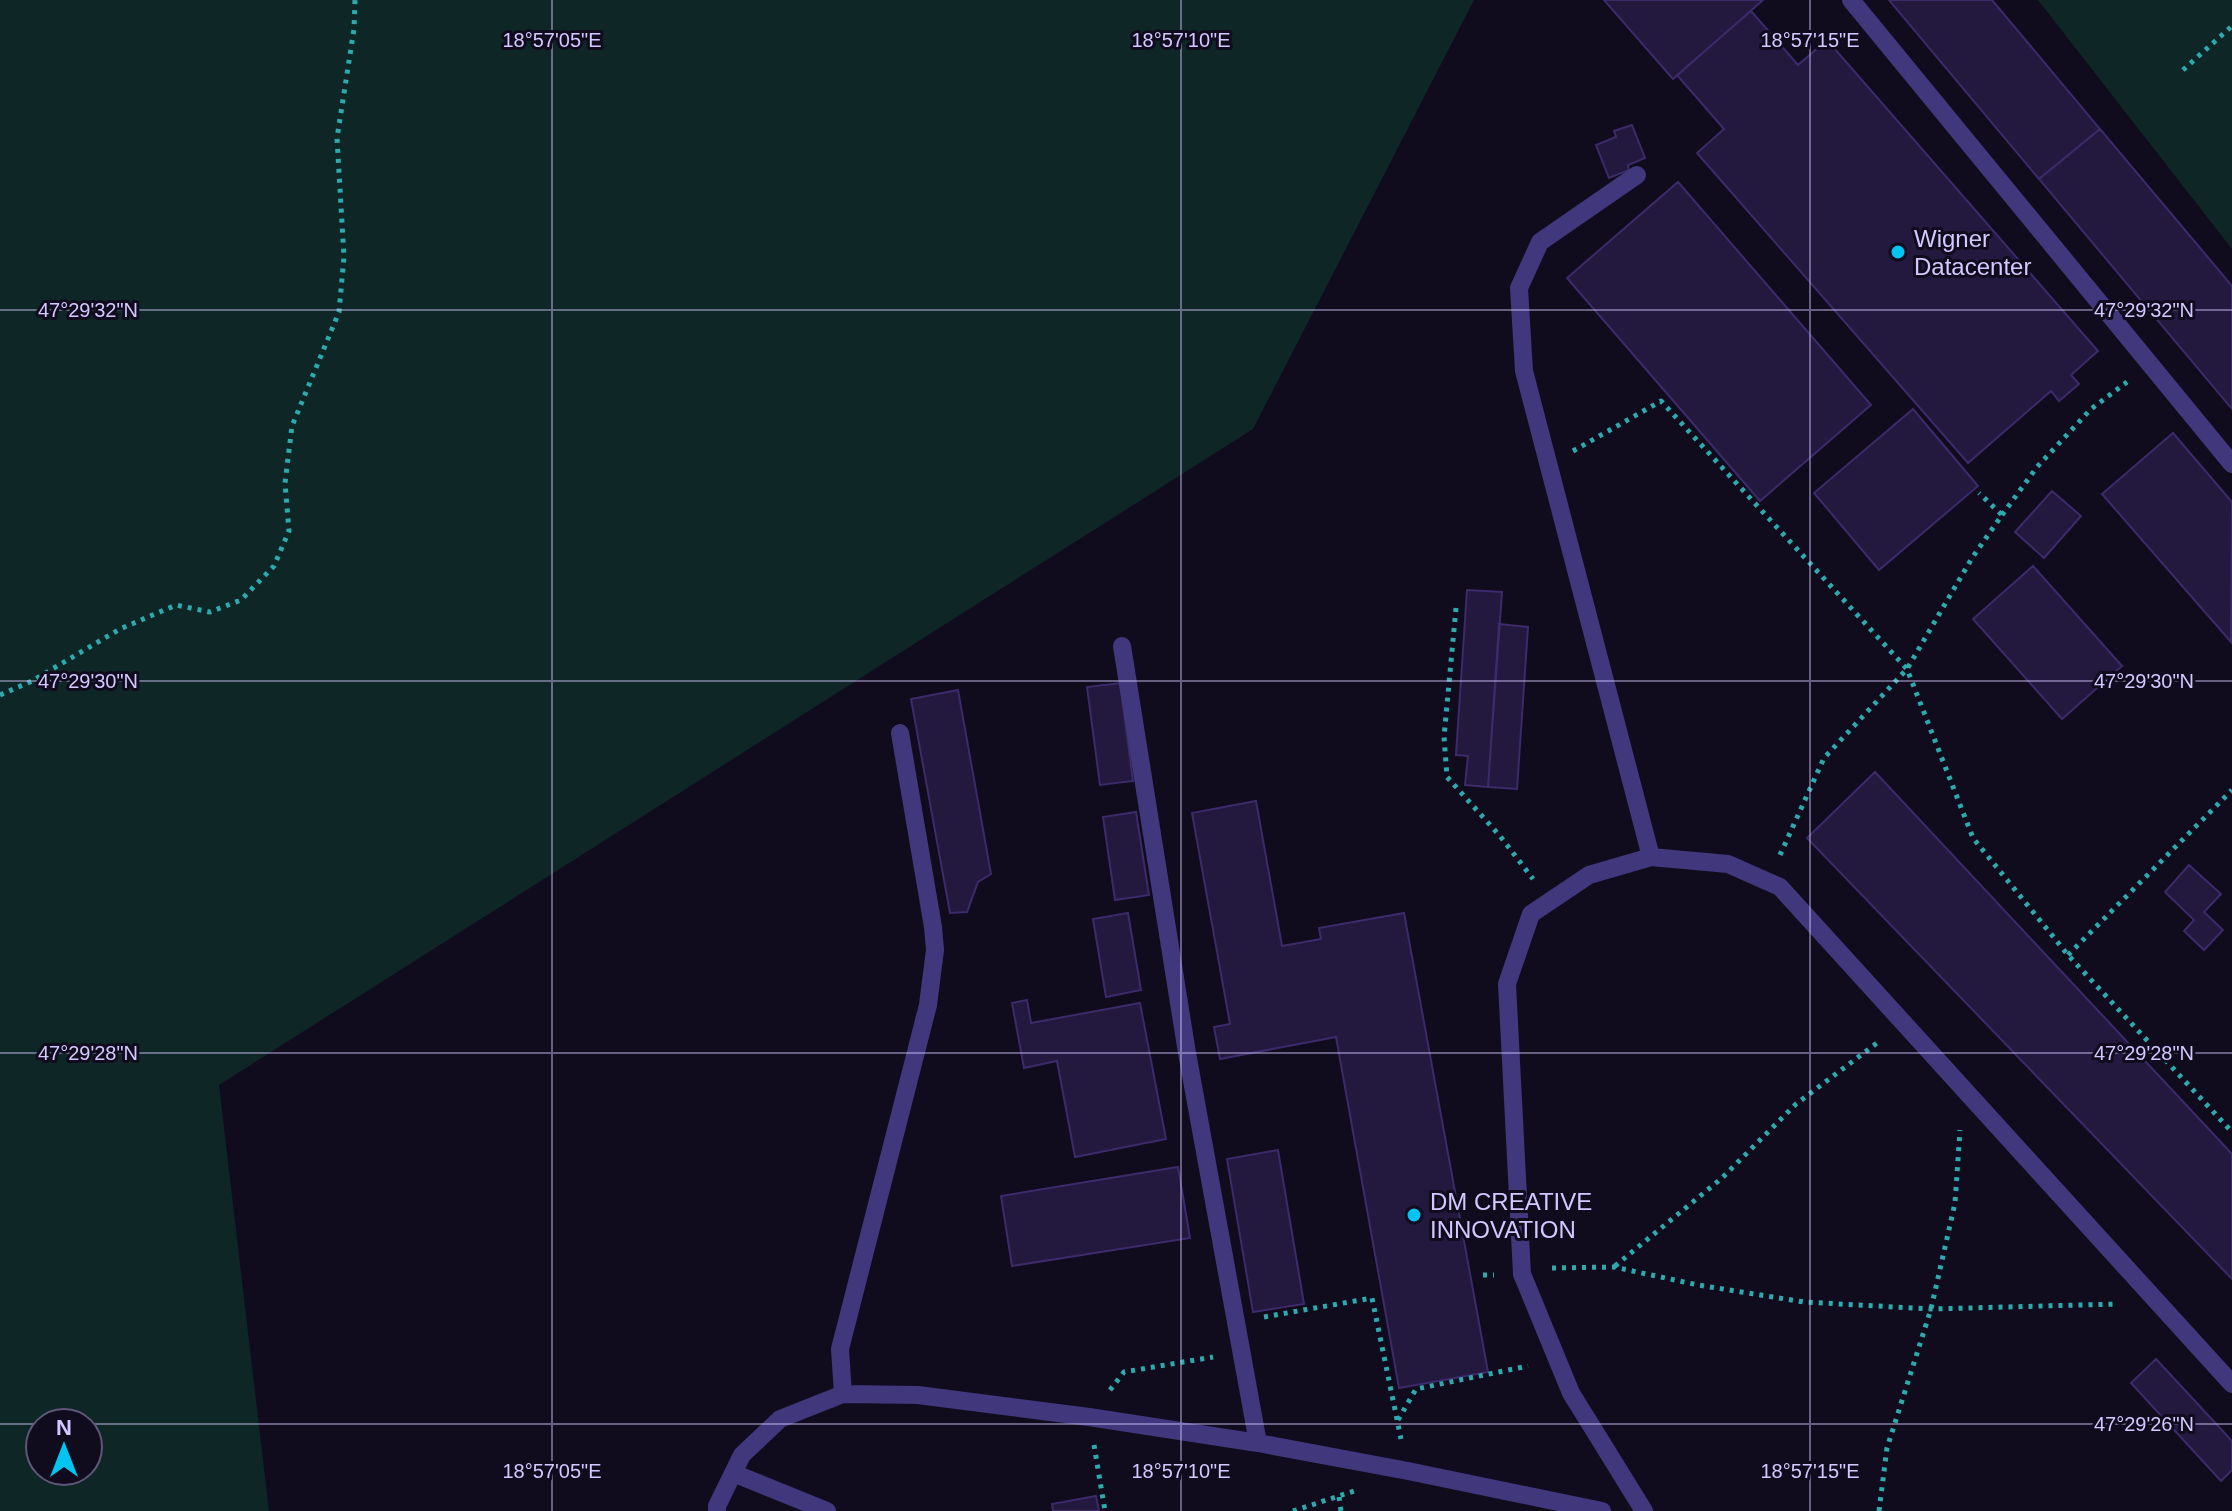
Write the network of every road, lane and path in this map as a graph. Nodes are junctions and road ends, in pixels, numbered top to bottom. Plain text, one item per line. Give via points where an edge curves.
1 (355, 0) edge
2 (1851, 0) edge
3 (2232, 26) edge
4 (2183, 70) dead end
5 (1637, 175) dead end
6 (2150, 365) junction
7 (2232, 464) edge
8 (1549, 465) junction
9 (1979, 493) dead end
10 (2002, 515) junction
11 (1456, 608) dead end
12 (1122, 646) dead end
13 (1907, 669) junction
14 (0, 695) edge
15 (900, 733) dead end
16 (2232, 790) edge
17 (1651, 857) junction
18 (1767, 882) junction
19 (1550, 902) junction
20 (2068, 955) junction
21 (1905, 1025) junction
22 (1968, 1094) junction
23 (2232, 1132) edge
24 (1614, 1267) junction
25 (1522, 1274) junction
26 (1483, 1275) dead end
27 (2159, 1304) junction
28 (1931, 1309) junction
29 (1236, 1322) junction
30 (1241, 1352) junction
31 (1557, 1360) junction
32 (2232, 1384) edge
33 (843, 1394) junction
34 (1089, 1417) junction
35 (1398, 1421) junction
36 (1258, 1443) junction
37 (1408, 1471) junction
38 (733, 1473) junction
39 (1339, 1497) junction
40 (717, 1511) edge
41 (827, 1511) edge
42 (1105, 1511) edge
43 (1293, 1511) edge
44 (1341, 1511) edge
45 (1602, 1511) edge
46 (1644, 1511) edge
47 (1879, 1511) edge

1 - 14 path via 337,138 344,257 339,312 292,426 285,483 289,531 274,566 241,600 210,612 176,605 120,629
2 - 6 lane
3 - 4 path
5 - 8 lane via 1540,242 1519,288 1524,371
6 - 7 lane
6 - 10 path via 2091,409 2037,467
8 - 13 path via 1661,401
8 - 17 lane
9 - 10 path
10 - 13 path
11 - 19 path via 1444,737 1447,777
12 - 29 lane
13 - 18 path via 1824,758
13 - 20 path via 1973,838
15 - 33 lane via 935,950 928,1005 840,1349
16 - 20 path
17 - 18 lane via 1728,864
17 - 19 lane via 1589,875
18 - 21 lane via 1780,887
19 - 25 lane via 1531,914 1507,984
20 - 23 path
21 - 22 lane
21 - 24 path via 1796,1104 1722,1178
22 - 27 lane
22 - 28 path via 1955,1203
24 - 25 path via 1562,1266
24 - 28 path via 1804,1302
25 - 26 path
25 - 31 lane
27 - 28 path
27 - 32 lane
28 - 47 path via 1887,1448
29 - 30 lane
29 - 35 path via 1372,1298
30 - 34 path via 1124,1372
30 - 36 lane
31 - 35 path via 1416,1389
31 - 46 lane via 1571,1393
33 - 34 lane via 918,1395
33 - 38 lane via 780,1419 742,1455
34 - 36 lane
34 - 42 path
35 - 37 path
36 - 37 lane
37 - 39 path
37 - 45 lane
38 - 40 lane
38 - 41 lane
39 - 43 path
39 - 44 path

